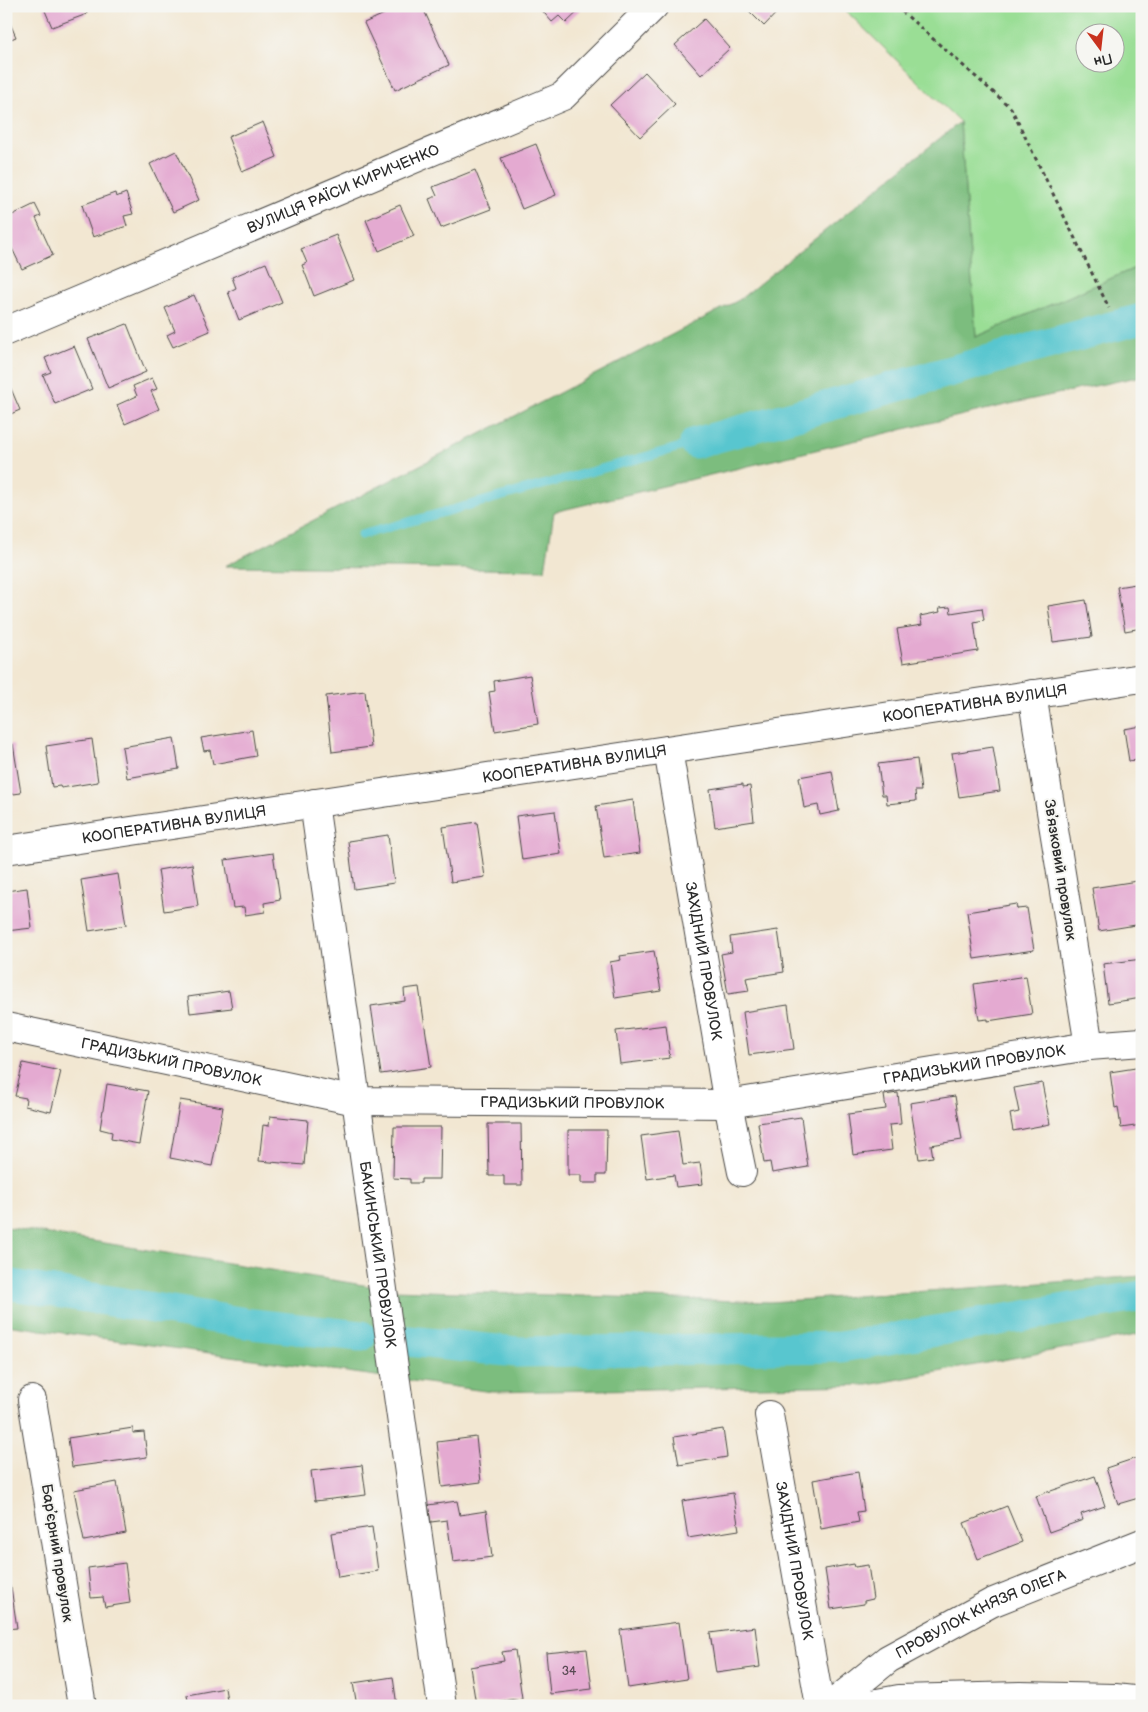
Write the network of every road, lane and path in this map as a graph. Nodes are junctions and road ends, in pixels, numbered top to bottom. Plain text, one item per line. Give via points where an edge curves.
1 (654, 6) edge
2 (896, 6) edge
3 (1109, 308) dead end
4 (6, 332) edge
5 (1142, 678) edge
6 (1032, 694) junction
7 (668, 750) junction
8 (314, 803) junction
9 (6, 850) edge
10 (6, 1027) edge
11 (1142, 1042) edge
12 (1089, 1046) junction
13 (356, 1101) junction
14 (728, 1104) junction
15 (742, 1172) dead end
16 (32, 1400) dead end
17 (769, 1415) dead end
18 (1142, 1543) edge
19 (1142, 1701) edge
20 (82, 1706) edge
21 (442, 1706) edge
22 (820, 1706) edge
23 (830, 1706) edge
24 (861, 1706) edge

1 - 4 street, ВУЛИЦЯ РАЇСИ КИРИЧЕНКО via 563,96
2 - 3 path via 1011,108
5 - 6 street, КООПЕРАТИВНА ВУЛИЦЯ
6 - 7 street, КООПЕРАТИВНА ВУЛИЦЯ
6 - 12 street, Звʼязковий провулок
7 - 8 street, КООПЕРАТИВНА ВУЛИЦЯ
7 - 14 street, ЗАХІДНИЙ ПРОВУЛОК
8 - 9 street, КООПЕРАТИВНА ВУЛИЦЯ
8 - 13 street, БАКИНСЬКИЙ ПРОВУЛОК
10 - 13 street, ГРАДИЗЬКИЙ ПРОВУЛОК
11 - 12 street, ГРАДИЗЬКИЙ ПРОВУЛОК
12 - 14 street, ГРАДИЗЬКИЙ ПРОВУЛОК
13 - 14 street, ГРАДИЗЬКИЙ ПРОВУЛОК
13 - 21 street, БАКИНСЬКИЙ ПРОВУЛОК
14 - 15 street, ЗАХІДНИЙ ПРОВУЛОК
16 - 20 street, Барʼєрний провулок
17 - 22 street, ЗАХІДНИЙ ПРОВУЛОК
18 - 23 street, ПРОВУЛОК КНЯЗЯ ОЛЕГА via 991,1603 888,1659
19 - 24 street via 1020,1696 899,1699

